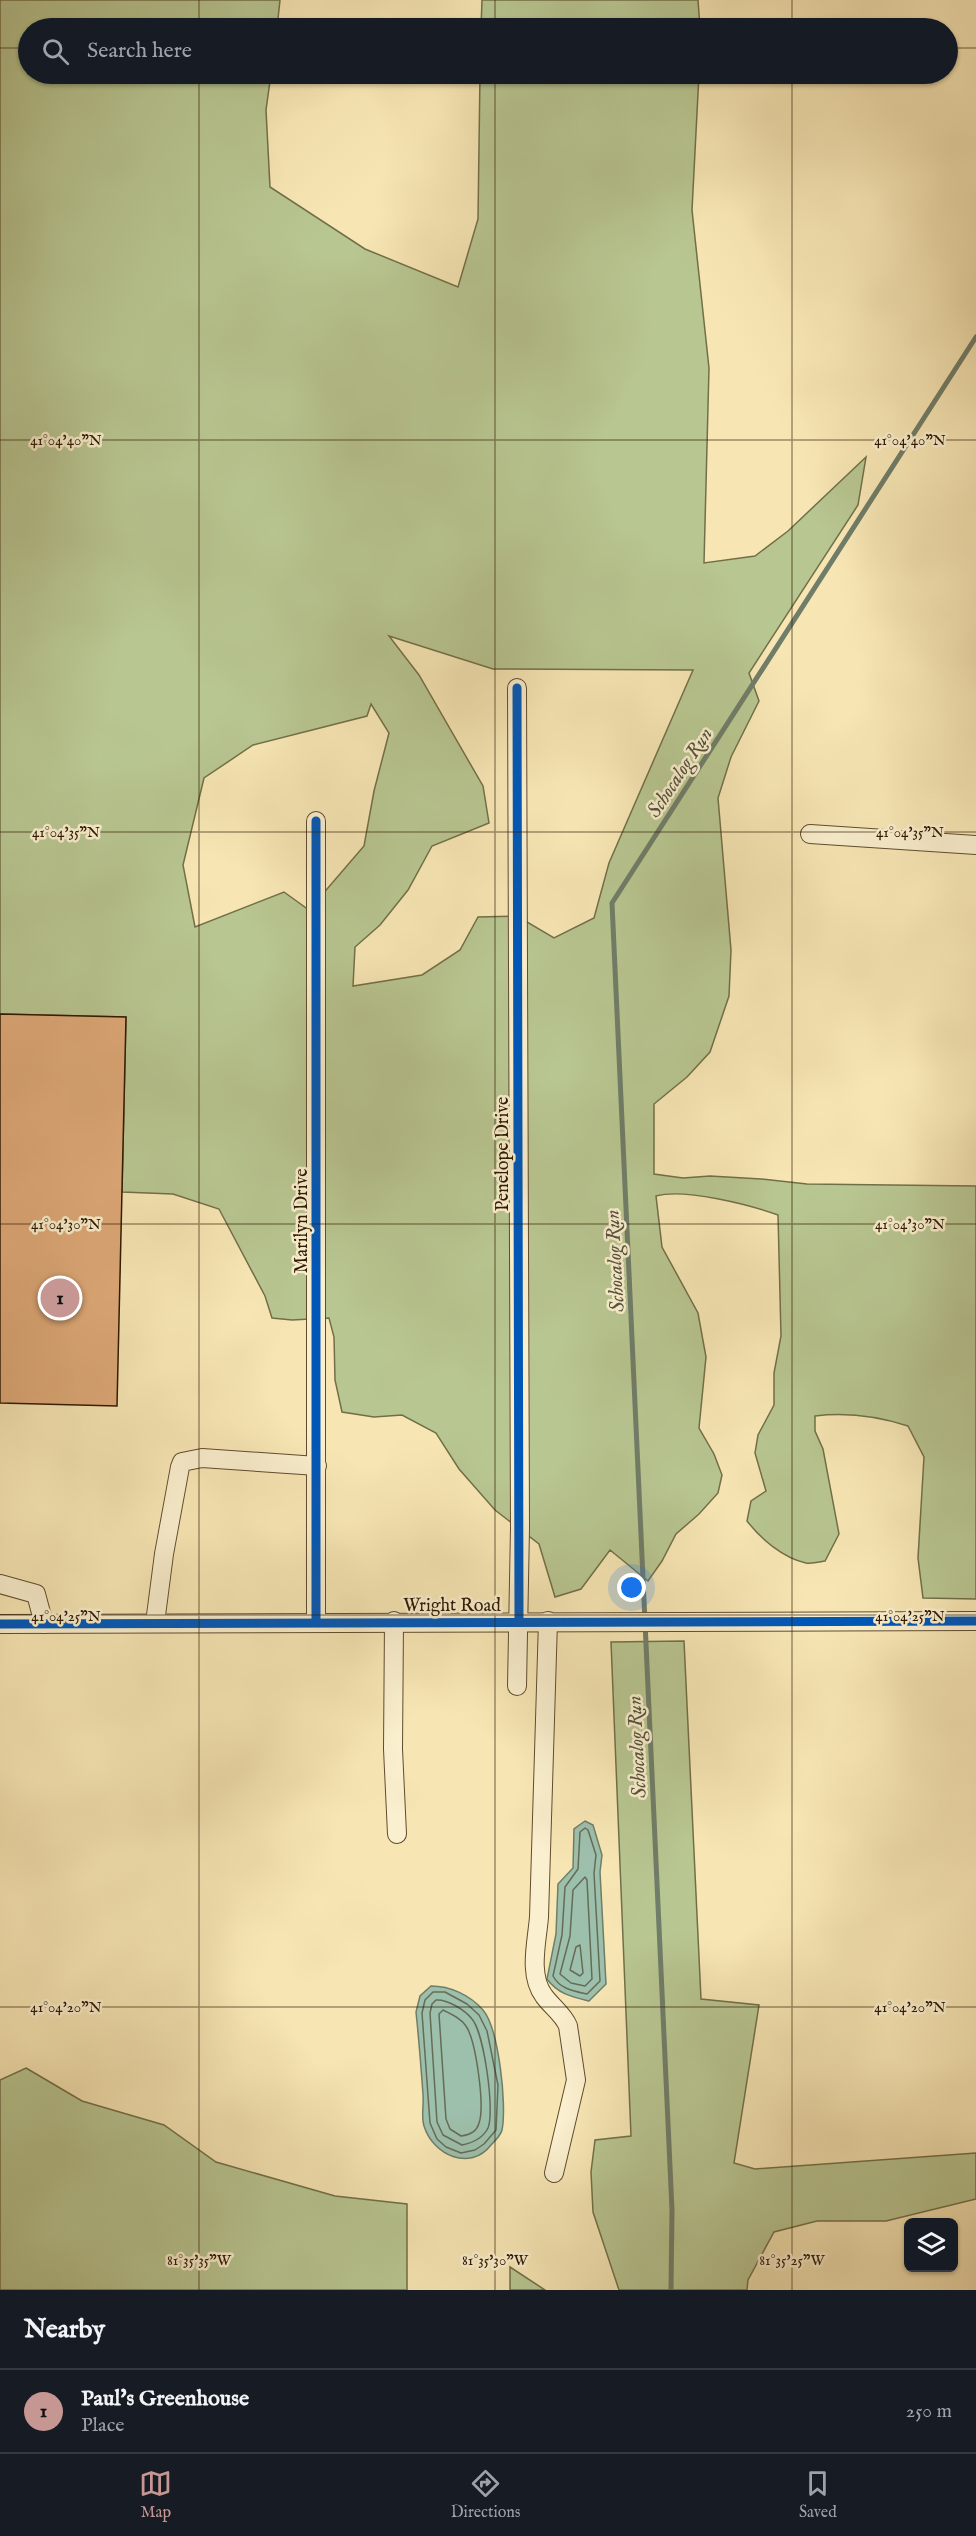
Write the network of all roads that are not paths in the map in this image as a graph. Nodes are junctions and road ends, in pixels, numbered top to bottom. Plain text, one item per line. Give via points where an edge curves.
1 (517, 688) dead end
2 (316, 821) dead end
3 (810, 834) dead end
4 (976, 845) edge
5 (317, 1466) junction
6 (0, 1584) edge
7 (976, 1620) edge
8 (394, 1621) junction
9 (519, 1621) junction
10 (548, 1621) junction
11 (316, 1622) junction
12 (155, 1623) junction
13 (0, 1624) edge
14 (44, 1624) junction
15 (517, 1686) dead end
16 (397, 1834) dead end
17 (554, 2173) dead end

1 - 9 street, Penelope Drive
2 - 5 street, Marilyn Drive
3 - 4 street
5 - 11 street, Marilyn Drive
5 - 12 street via 202,1458 182,1462
6 - 14 street via 36,1594
7 - 10 street, Wright Road
8 - 9 street, Wright Road
8 - 11 street, Wright Road
8 - 16 street
9 - 10 street, Wright Road
9 - 15 street, Penelope Drive
10 - 17 street via 535,1965 538,1989 568,2026 576,2080
11 - 12 street, Wright Road
12 - 14 street, Wright Road
13 - 14 street, Wright Road

